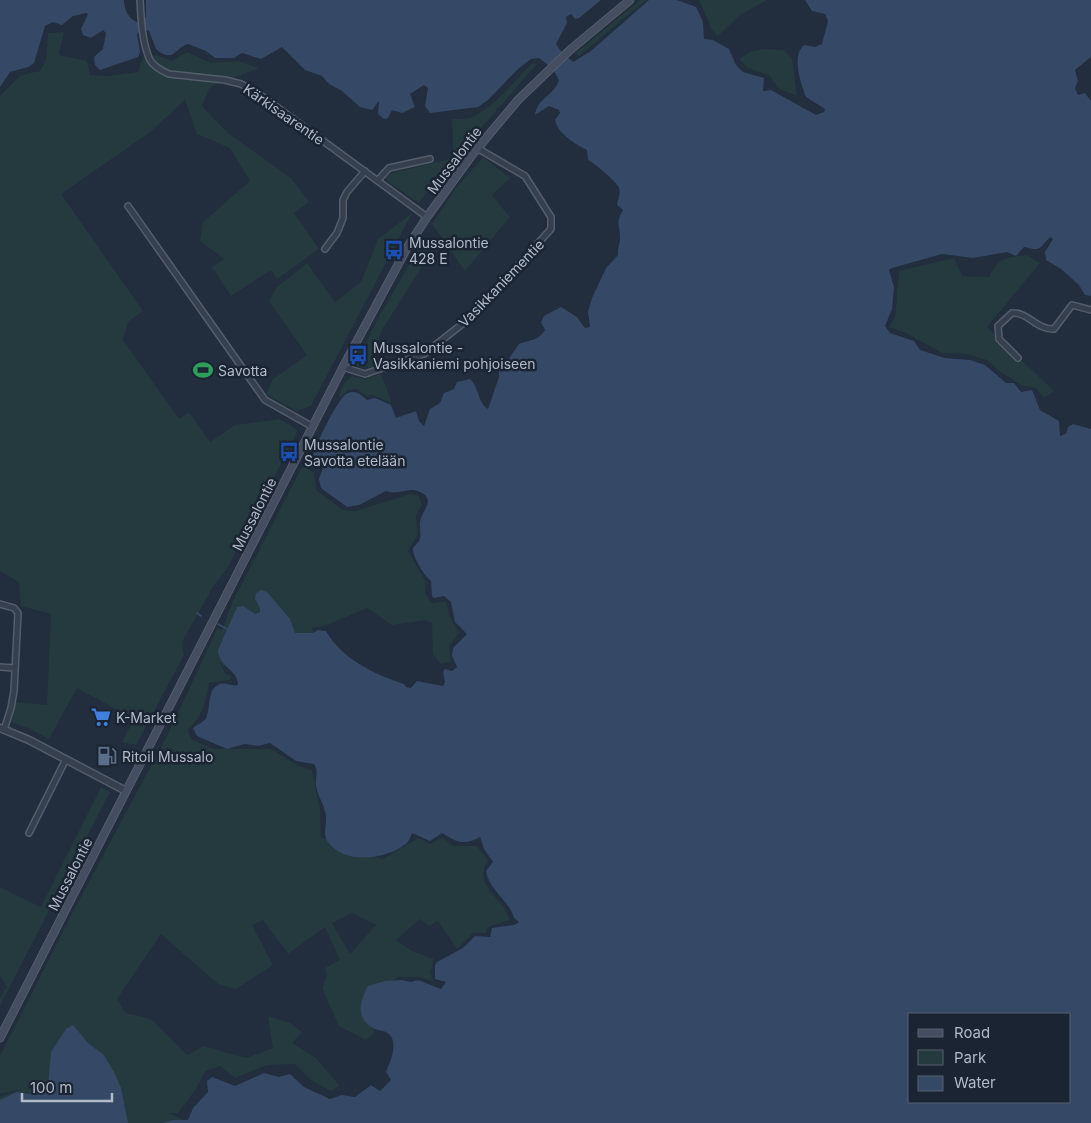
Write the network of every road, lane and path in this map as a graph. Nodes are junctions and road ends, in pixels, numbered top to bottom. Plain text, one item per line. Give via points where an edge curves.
1 (140, 0) edge
2 (630, 0) edge
3 (477, 148) junction
4 (430, 159) dead end
5 (365, 172) junction
6 (378, 180) junction
7 (128, 206) dead end
8 (427, 217) junction
9 (325, 249) dead end
10 (1091, 310) edge
11 (1018, 358) dead end
12 (343, 367) junction
13 (313, 427) junction
14 (0, 604) edge
15 (0, 667) edge
16 (14, 668) junction
17 (2, 729) edge
18 (66, 759) junction
19 (126, 791) junction
20 (29, 833) dead end
21 (0, 1038) edge

1 - 5 street, Kärkisaarentie via 150,60 160,70 241,84
2 - 3 main road, Mussalontie via 545,73
3 - 8 main road, Mussalontie
3 - 12 street, Vasikkaniementie via 526,176 551,217 551,229 470,318 424,354 365,374
4 - 6 street via 389,168
5 - 6 street, Kärkisaarentie
5 - 9 street via 347,192 343,200 343,218
6 - 8 street, Kärkisaarentie
7 - 13 street via 265,400
8 - 12 main road, Mussalontie
10 - 11 street via 1072,306 1054,329 1045,330 1019,312 1012,313 998,326 999,339
12 - 13 main road, Mussalontie
13 - 19 main road, Mussalontie
14 - 16 street via 14,608 18,613
15 - 16 street
16 - 17 street via 12,708
17 - 18 street
18 - 19 street
18 - 20 street
19 - 21 main road, Mussalontie

